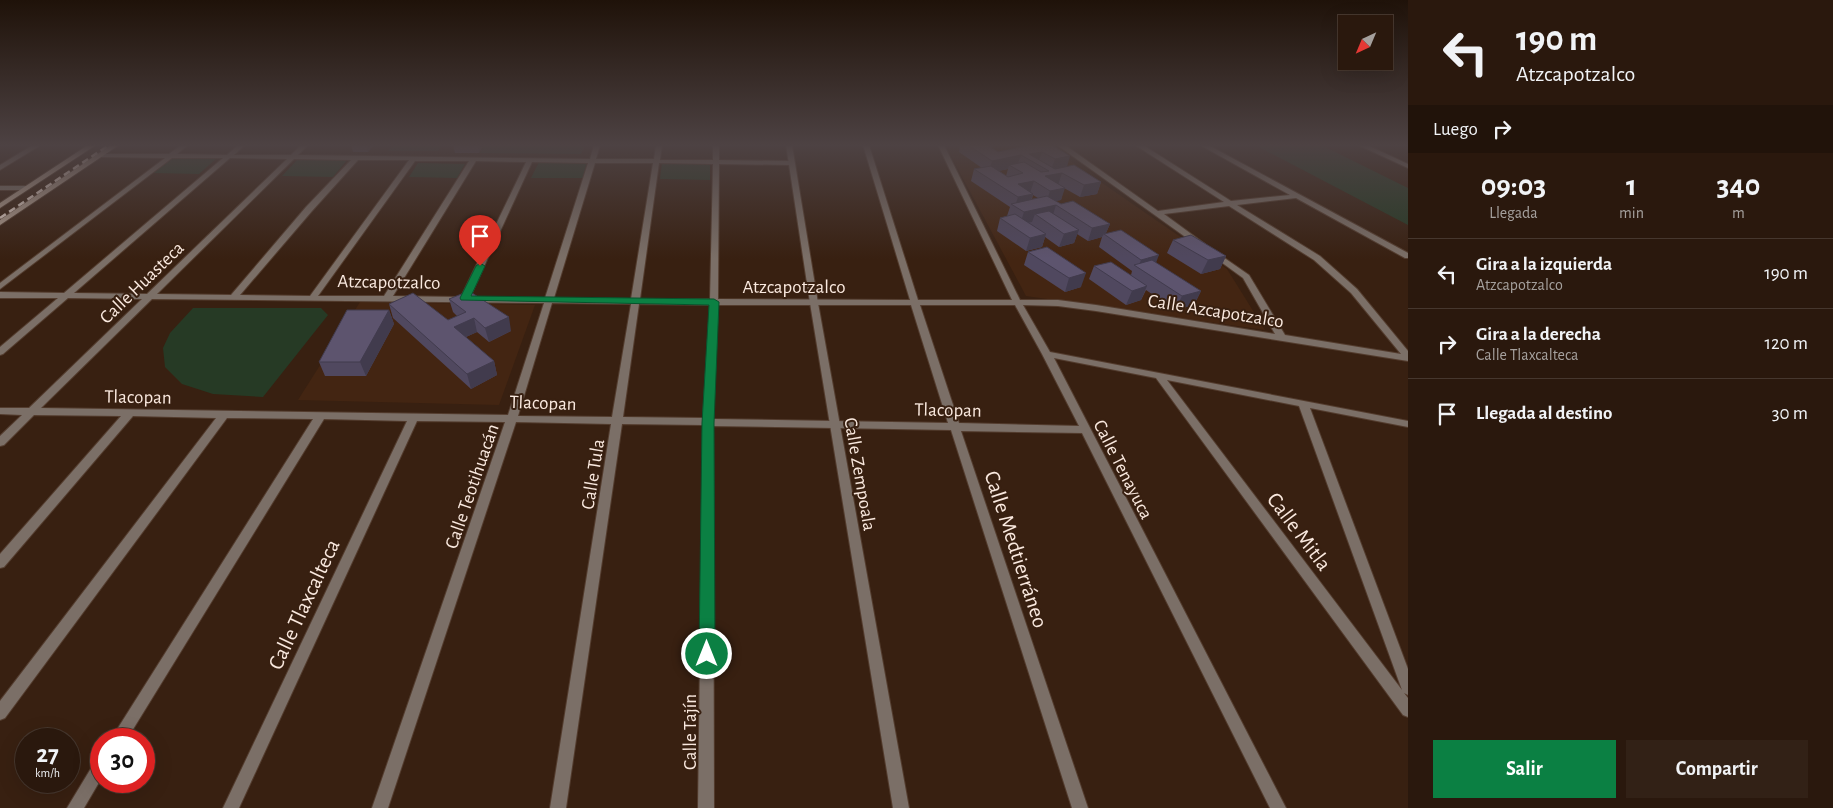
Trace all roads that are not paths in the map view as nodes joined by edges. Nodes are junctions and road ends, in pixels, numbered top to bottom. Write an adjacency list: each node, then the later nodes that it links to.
1 (35, 183): 20 (main road)
2 (60, 183): 25 (main road)
3 (137, 183): 27 (street)
4 (199, 183): 29 (street)
5 (266, 183): 30 (street, Calle Huasteca)
6 (333, 183): 31 (street)
7 (396, 183): 32 (street)
8 (459, 183): 33 (street)
9 (519, 183): 34 (street)
10 (587, 183): 35 (street, Calle Teotihuacán)
11 (653, 183): 36 (street, Calle Tula)
12 (715, 183): 37 (street, Calle Tajín)
13 (795, 183): 38 (street, Calle Zempoala)
14 (877, 183): 39 (street, Calle Medtierráneo)
15 (959, 183): 40 (street, Calle Tenayuca)
16 (1114, 183): 24 (street)
17 (1199, 183): 22 (street)
18 (1272, 183): 21 (street)
19 (0, 188): 20 (street)
20 (27, 188): 23 (main road)
21 (1297, 196): 22 (street); 26 (street)
22 (1232, 203): 24 (street); 44 (street)
23 (0, 206)
24 (1158, 213): 41 (street)
25 (0, 223)
26 (1408, 256)
27 (0, 287)
28 (0, 295): 29 (street, Atzcapotzalco)
29 (66, 295): 30 (street, Atzcapotzalco); 42 (street)
30 (152, 295): 31 (street, Atzcapotzalco); 48 (street, Calle Huasteca)
31 (234, 297): 32 (street, Atzcapotzalco)
32 (314, 297): 33 (street, Atzcapotzalco)
33 (388, 297): 34 (street, Atzcapotzalco)
34 (465, 298): 35 (street, Atzcapotzalco)
35 (550, 300): 36 (street, Atzcapotzalco); 52 (street, Calle Teotihuacán)
36 (636, 301): 37 (street, Atzcapotzalco); 54 (street, Calle Tula)
37 (714, 302): 38 (street, Atzcapotzalco); 55 (street, Calle Tajín)
38 (814, 303): 39 (street, Atzcapotzalco); 56 (street, Calle Zempoala)
39 (913, 303): 40 (street, Atzcapotzalco); 58 (street, Calle Medtierráneo)
40 (1018, 304): 41 (street, Calle Azcapotzalco); 43 (street, Calle Tenayuca)
41 (1281, 337): 44 (street, Calle Azcapotzalco)
42 (0, 352)
43 (1047, 354): 45 (street); 59 (street, Calle Tenayuca)
44 (1408, 357)
45 (1159, 376): 46 (street); 63 (street, Calle Mitla)
46 (1303, 403): 57 (street); 62 (street)
47 (0, 411): 48 (street, Tlacopan)
48 (32, 411): 49 (street, Tlacopan); 60 (street, Calle Huasteca)
49 (130, 414): 50 (street, Tlacopan); 61 (street)
50 (224, 415): 51 (street, Tlacopan); 64 (street)
51 (320, 417): 53 (street, Tlacopan); 65 (street)
52 (512, 418): 53 (street, Tlacopan); 54 (street, Tlacopan); 69 (street, Calle Teotihuacán)
53 (413, 419): 68 (street, Calle Tlaxcalteca)
54 (617, 422): 55 (street, Tlacopan); 70 (street, Calle Tula)
55 (708, 423): 56 (street, Tlacopan); 71 (street, Calle Tajín)
56 (834, 424): 58 (street, Tlacopan); 72 (street, Calle Zempoala)
57 (1408, 424)
58 (956, 427): 59 (street, Tlacopan); 73 (street, Calle Medtierráneo)
59 (1084, 430): 74 (street, Calle Tenayuca)
60 (0, 442)
61 (0, 563)
62 (1408, 688)
63 (1408, 710)
64 (0, 713)
65 (125, 728)
66 (90, 783): 67 (street)
67 (74, 808)
68 (231, 808)
69 (380, 808)
70 (558, 808)
71 (706, 808)
72 (901, 808)
73 (1080, 808)
74 (1278, 808)

